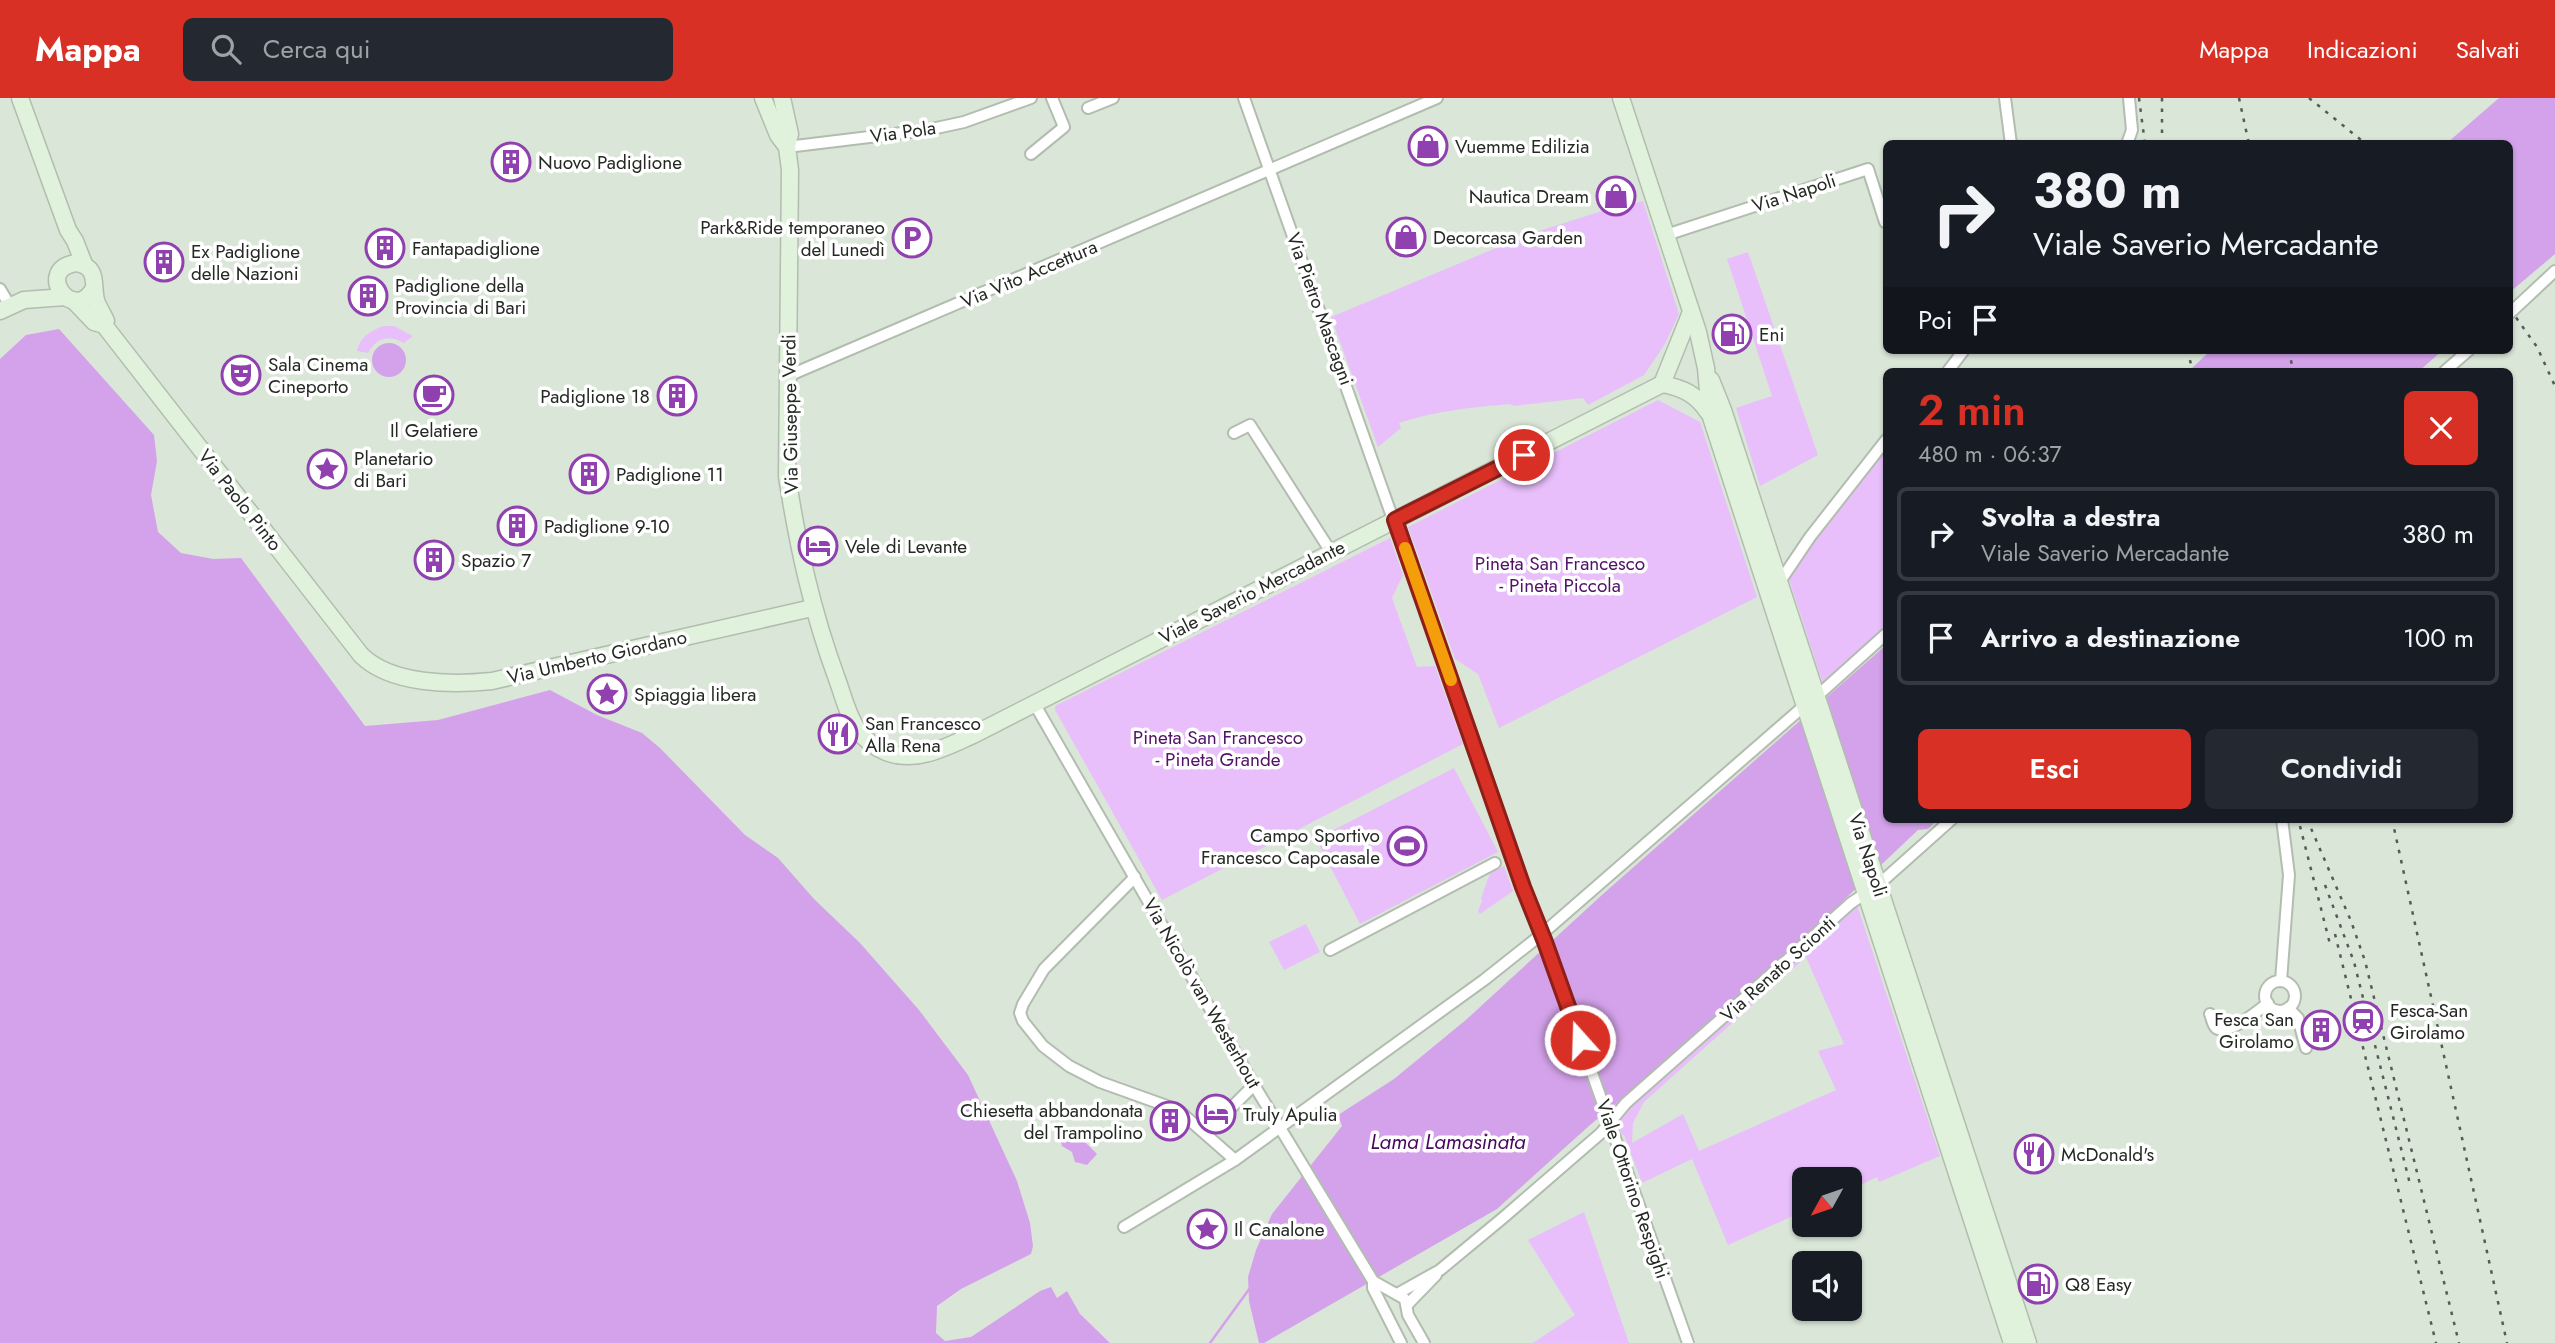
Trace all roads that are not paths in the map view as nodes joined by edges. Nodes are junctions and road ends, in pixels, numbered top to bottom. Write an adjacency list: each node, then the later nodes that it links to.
1 (20, 98): 20 (main road)
2 (763, 98): 16 (main road, Via Giuseppe Verdi)
3 (782, 98): 16 (main road, Via Giuseppe Verdi)
4 (1031, 98): 12 (street, Via Pola)
5 (1052, 98): 17 (street)
6 (1244, 98): 18 (street, Via Pietro Mascagni)
7 (1437, 98): 18 (street, Via Vito Accettura)
8 (1621, 98): 21 (main road, Via Napoli)
9 (2005, 98): 14 (street)
10 (2129, 98): 15 (street)
11 (1110, 99): 13 (street)
12 (1014, 100): 16 (street, Via Pola)
13 (1088, 108)
14 (2010, 140)
15 (2128, 140)
16 (787, 147): 37 (main road, Via Giuseppe Verdi)
17 (1031, 154)
18 (1270, 170): 37 (street, Via Vito Accettura); 42 (street, Via Pietro Mascagni)
19 (1883, 216): 21 (street, Via Napoli)
20 (68, 230): 22 (main road); 23 (main road)
21 (1666, 234): 30 (main road, Via Napoli)
22 (84, 264): 23 (main road); 25 (main road)
23 (65, 267): 27 (main road)
24 (2555, 271): 29 (street)
25 (94, 288): 27 (main road); 31 (main road, Via Paolo Pinto)
26 (0, 289): 28 (street)
27 (69, 299): 28 (main road); 31 (main road, Via Paolo Pinto)
28 (5, 309)
29 (2513, 310)
30 (1691, 312): 34 (main road, Via Napoli); 38 (main road)
31 (104, 325): 47 (main road, Via Paolo Pinto)
32 (1961, 354): 35 (street)
33 (2464, 354): 36 (street)
34 (1706, 368): 39 (main road, Via Napoli); 44 (main road, Via Napoli)
35 (1950, 368)
36 (2448, 368)
37 (788, 376): 45 (main road, Via Giuseppe Verdi)
38 (1662, 384): 39 (main road); 42 (main road, Viale Saverio Mercadante)
39 (1710, 414): 48 (main road, Via Napoli)
40 (1234, 433): 43 (street)
41 (1883, 444): 44 (street)
42 (1395, 520): 43 (main road, Viale Saverio Mercadante); 56 (street, Viale Ottorino Respighi)
43 (1331, 552): 49 (main road, Viale Saverio Mercadante)
44 (1779, 583): 48 (main road, Via Napoli)
45 (812, 608): 47 (main road, Via Umberto Giordano); 50 (main road, Via Giuseppe Verdi)
46 (1883, 637): 48 (street)
47 (380, 671)
48 (1810, 702): 55 (main road, Via Napoli); 56 (street)
49 (1034, 703): 50 (main road, Viale Saverio Mercadante); 54 (street, Via Nicolò van Westerhout)
50 (849, 715)
51 (1947, 823): 55 (street, Via Renato Scionti)
52 (2282, 823): 58 (street)
53 (1495, 863): 57 (street)
54 (1135, 877): 63 (street, Via Nicolò van Westerhout); 66 (street)
55 (1871, 886): 64 (street, Via Renato Scionti); 77 (main road, Via Napoli); 78 (main road, Via Napoli)
56 (1543, 937): 64 (street, Viale Ottorino Respighi); 65 (street)
57 (1330, 950)
58 (2281, 981): 59 (street); 60 (street)
59 (2268, 1003): 60 (street); 61 (street)
60 (2288, 1008): 62 (street)
61 (2210, 1014)
62 (2306, 1048)
63 (1254, 1085): 65 (street, Via Nicolò van Westerhout); 66 (street)
64 (1608, 1121): 69 (street, Via Renato Scionti); 76 (street, Viale Ottorino Respighi)
65 (1282, 1130): 67 (street); 70 (street, Via Nicolò van Westerhout)
66 (1206, 1133): 67 (street)
67 (1235, 1160): 68 (street)
68 (1124, 1227)
69 (1440, 1270): 71 (street); 72 (street)
70 (1373, 1281): 71 (street, Via Nicolò van Westerhout); 73 (street, Via Nicolò van Westerhout)
71 (1395, 1294): 72 (street, Via Nicolò van Westerhout); 73 (street)
72 (1407, 1307): 73 (street); 75 (street, Via Nicolò van Westerhout)
73 (1385, 1310): 74 (street, Via Nicolò van Westerhout)
74 (1401, 1343)
75 (1424, 1343)
76 (1688, 1343)
77 (2012, 1343)
78 (2028, 1343)

